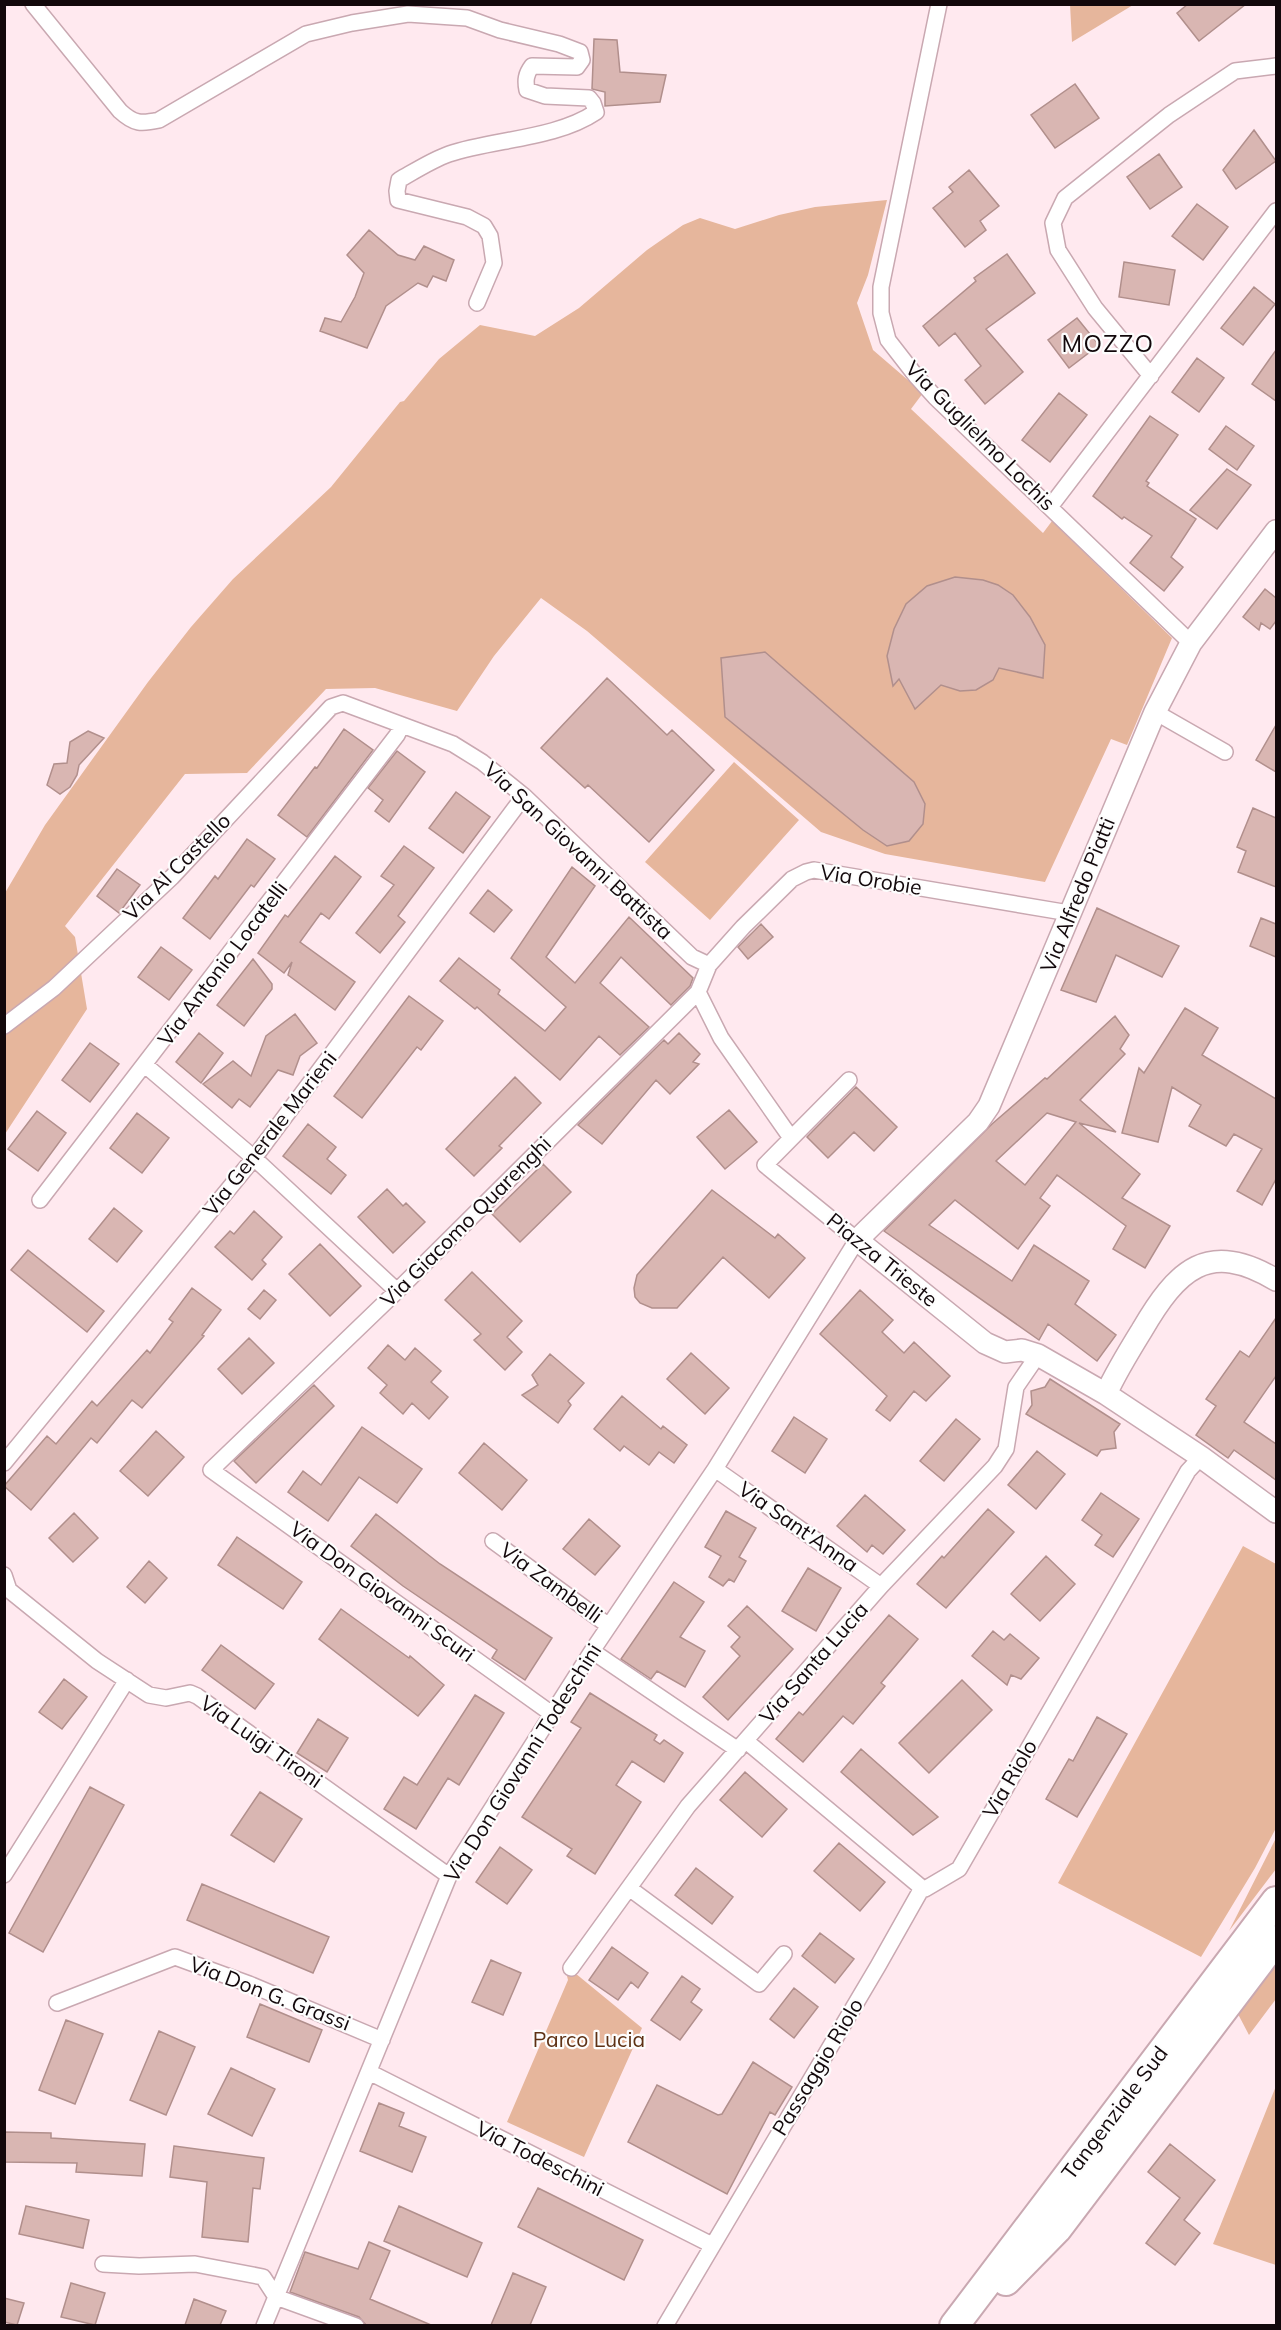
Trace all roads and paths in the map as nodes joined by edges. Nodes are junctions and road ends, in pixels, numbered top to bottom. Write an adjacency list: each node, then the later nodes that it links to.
1 (33, 4): 5 (street)
2 (939, 4): 7 (street, Via Guglielmo Lochis)
3 (1276, 66): 6 (street)
4 (1276, 211): 6 (street)
5 (477, 303)
6 (1151, 376): 7 (street)
7 (1050, 507): 9 (street, Via Guglielmo Lochis)
8 (1276, 531): 9 (street, Via Alfredo Piatti)
9 (1191, 643): 11 (street, Via Alfredo Piatti)
10 (343, 704): 12 (street, Via San Giovanni Battista); 18 (street, Via Al Castello)
11 (1155, 712): 13 (street); 15 (street, Via Alfredo Piatti)
12 (402, 725): 14 (street, Via San Giovanni Battista); 19 (street, Via Antonio Locatelli)
13 (1225, 752)
14 (524, 796): 16 (street, Via San Giovanni Battista); 22 (street, Via Generale Marieni)
15 (1069, 913): 16 (street, Via Orobie); 24 (street, Via Alfredo Piatti)
16 (709, 965): 17 (street, Via Giacomo Quarenghi)
17 (698, 992): 21 (street); 26 (street, Via Giacomo Quarenghi)
18 (4, 1026)
19 (145, 1065): 22 (street); 23 (street, Via Antonio Locatelli)
20 (849, 1080): 21 (street, Piazza Trieste)
21 (791, 1138): 24 (street, Piazza Trieste)
22 (254, 1158): 26 (street); 30 (street, Via Generale Marieni)
23 (40, 1200)
24 (857, 1240): 27 (street, Piazza Trieste); 31 (street, Via Don Giovanni Todeschini)
25 (1276, 1280): 28 (street)
26 (397, 1291): 32 (street, Via Giacomo Quarenghi)
27 (1038, 1355): 28 (street); 35 (street, Via Santa Lucia)
28 (1106, 1394): 29 (street)
29 (1201, 1457): 33 (street); 45 (street, Via Riolo)
30 (4, 1463)
31 (715, 1469): 35 (street, Via Sant'Anna); 37 (street, Via Don Giovanni Todeschini)
32 (211, 1470): 40 (street, Via Don Giovanni Scuri)
33 (1276, 1512)
34 (493, 1541): 37 (street, Via Zambelli)
35 (881, 1586): 41 (street, Via Santa Lucia)
36 (6, 1587): 39 (street, Via Luigi Tironi)
37 (609, 1626): 38 (street, Via Don Giovanni Todeschini)
38 (592, 1651): 40 (street, Via Don Giovanni Todeschini); 41 (street)
39 (127, 1680): 42 (street); 43 (street, Via Luigi Tironi)
40 (552, 1714): 43 (street, Via Don Giovanni Todeschini)
41 (742, 1745): 44 (street, Via Santa Lucia); 45 (street)
42 (4, 1875)
43 (449, 1876): 51 (street, Via Don Giovanni Todeschini)
44 (629, 1888): 48 (street); 49 (street, Via Santa Lucia)
45 (922, 1888): 53 (street, Passaggio Riolo)
46 (1276, 1901): 59 (highway, Tangenziale Sud)
47 (1276, 1940): 60 (highway)
48 (784, 1954)
49 (572, 1968)
50 (57, 2003): 51 (street, Via Don G. Grassi)
51 (382, 2040): 52 (street, Via Don Giovanni Todeschini)
52 (369, 2072): 53 (street, Via Todeschini); 55 (street, Via Don Giovanni Todeschini)
53 (712, 2245): 58 (street, Passaggio Riolo)
54 (103, 2265): 55 (street)
55 (276, 2297): 56 (street, Via Don Giovanni Todeschini); 57 (street)
56 (264, 2325)
57 (356, 2325)
58 (665, 2325)
59 (954, 2325)
60 (963, 2325)

